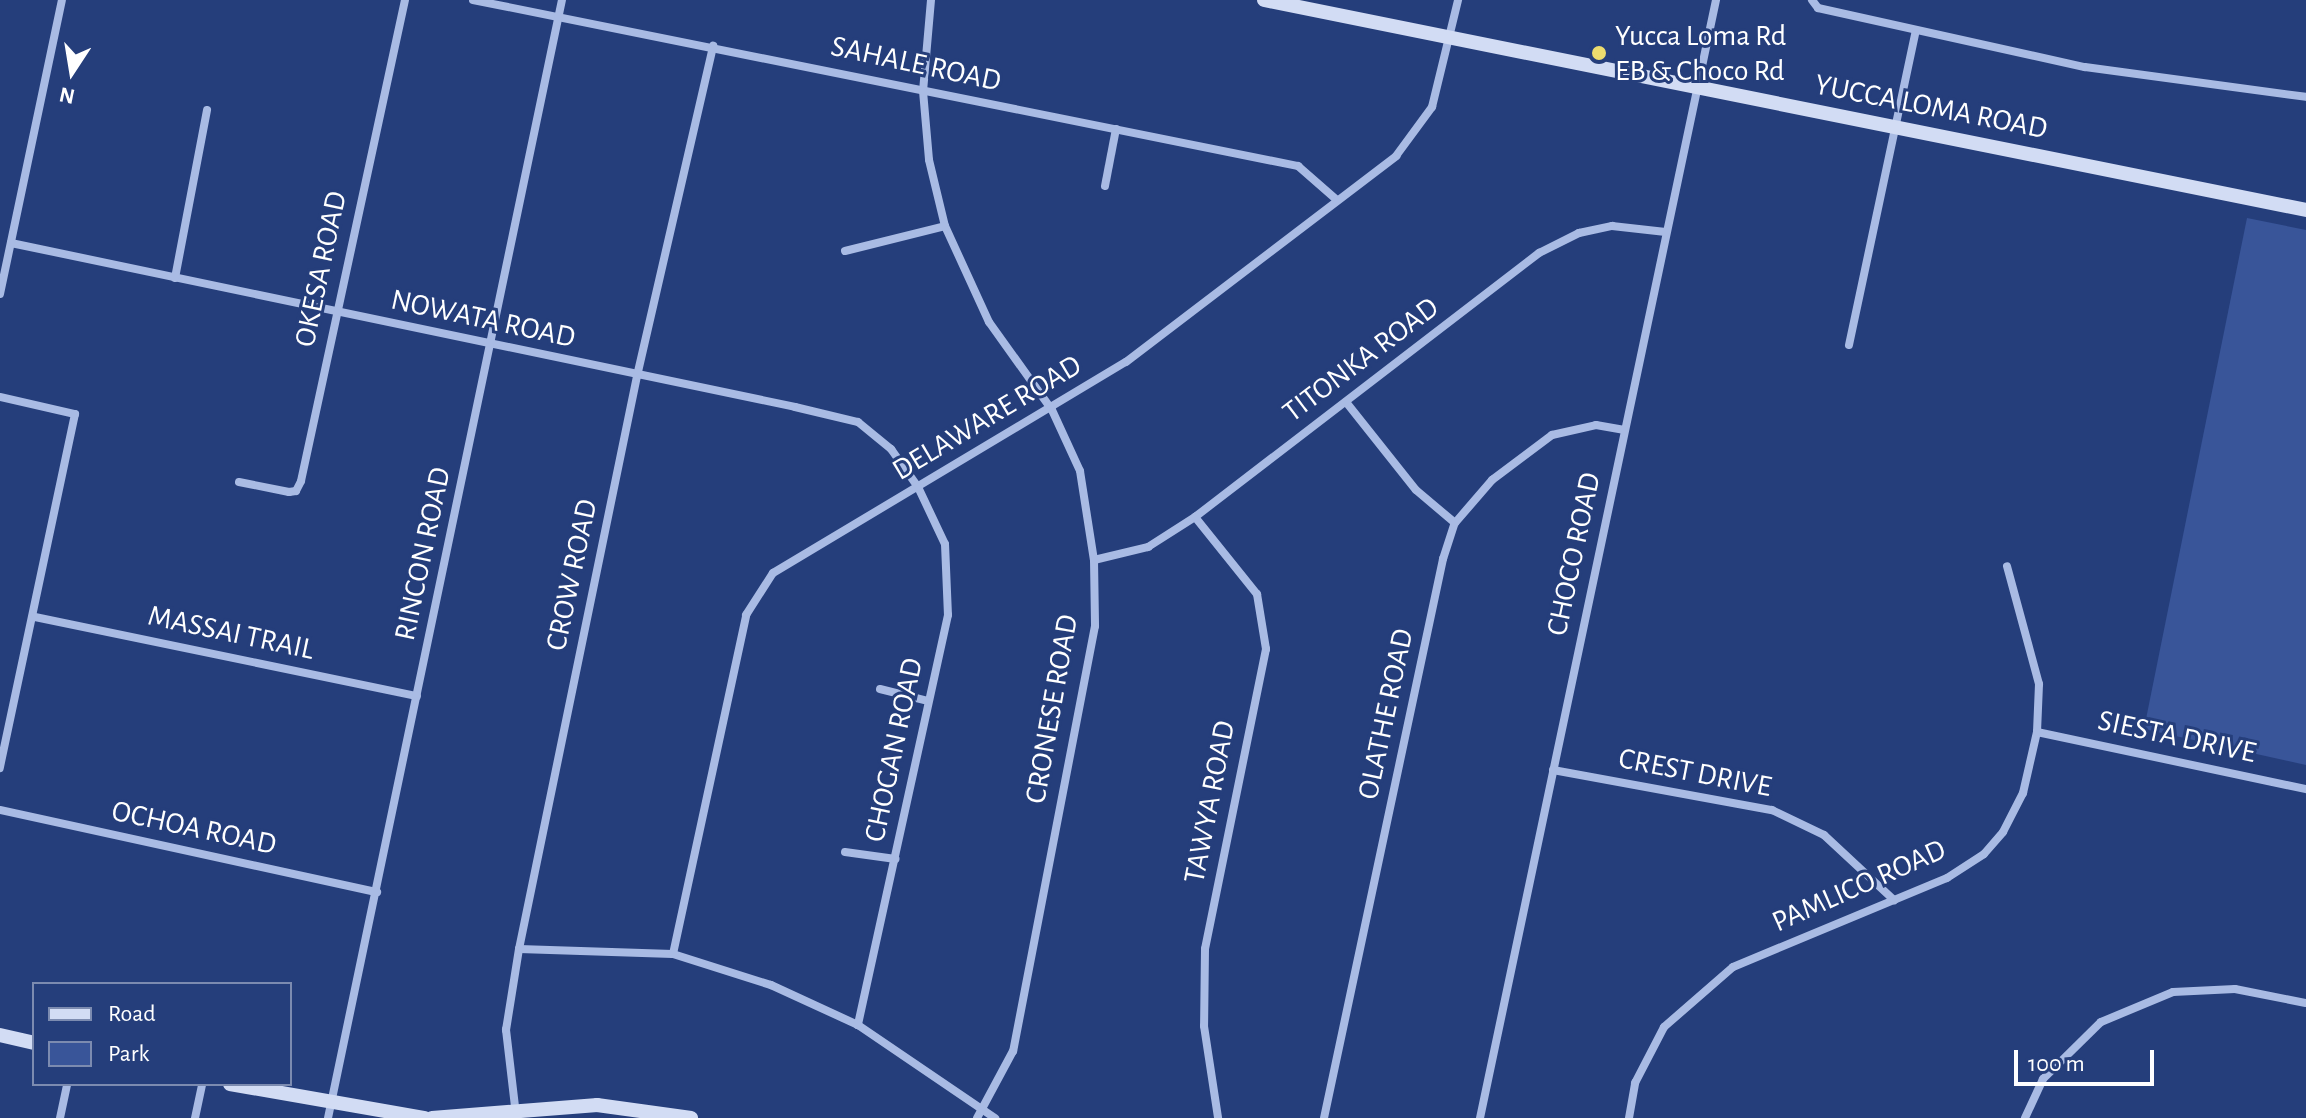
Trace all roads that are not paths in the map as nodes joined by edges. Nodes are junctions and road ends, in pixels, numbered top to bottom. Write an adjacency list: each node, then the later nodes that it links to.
1 (62, 0): 25 (street)
2 (405, 0): 29 (street, OKESA ROAD)
3 (473, 0): 10 (street, SAHALE ROAD)
4 (562, 0): 10 (street, RINCON ROAD)
5 (931, 0): 15 (street, CRONESE ROAD)
6 (1264, 0): 12 (main road, YUCCA LOMA ROAD)
7 (1458, 0): 12 (street, DELAWARE ROAD)
8 (1716, 0): 14 (street, CHOCO ROAD)
9 (1812, 0): 11 (street)
10 (558, 18): 13 (street, SAHALE ROAD); 31 (street, RINCON ROAD)
11 (1916, 31): 16 (street); 18 (street)
12 (1450, 37): 14 (main road, YUCCA LOMA ROAD); 21 (street, DELAWARE ROAD)
13 (713, 46): 15 (street, SAHALE ROAD); 32 (street, CROW ROAD)
14 (1698, 87): 18 (main road, YUCCA LOMA ROAD); 24 (street, CHOCO ROAD)
15 (923, 91): 19 (street, SAHALE ROAD); 23 (street, CRONESE ROAD)
16 (2306, 97)
17 (207, 110): 27 (street)
18 (1895, 126): 22 (main road, YUCCA LOMA ROAD); 30 (street)
19 (1116, 129): 20 (street); 21 (street, SAHALE ROAD)
20 (1105, 186)
21 (1337, 200): 35 (street, DELAWARE ROAD)
22 (2306, 210)
23 (945, 226): 26 (street); 35 (street, CRONESE ROAD)
24 (1666, 232): 34 (street, TITONKA ROAD); 36 (street, CHOCO ROAD)
25 (11, 243): 27 (street, NOWATA ROAD); 28 (street)
26 (845, 251)
27 (175, 278): 29 (street, NOWATA ROAD)
28 (0, 294)
29 (336, 310): 31 (street, NOWATA ROAD); 37 (street, OKESA ROAD)
30 (1849, 345)
31 (492, 347): 32 (street, NOWATA ROAD); 45 (street, RINCON ROAD)
32 (637, 376): 38 (street, NOWATA ROAD); 56 (street, CROW ROAD)
33 (0, 397): 43 (street)
34 (1346, 402): 39 (street, TITONKA ROAD); 40 (street)
35 (1052, 410): 38 (street, DELAWARE ROAD); 41 (street, CRONESE ROAD)
36 (1625, 430): 40 (street, OLATHE ROAD); 49 (street, CHOCO ROAD)
37 (239, 482)
38 (918, 487): 46 (street, CHOGAN ROAD); 57 (street, DELAWARE ROAD)
39 (1195, 517): 41 (street, TITONKA ROAD); 74 (street, TAWYA ROAD)
40 (1455, 523): 75 (street, OLATHE ROAD)
41 (1094, 560): 66 (street, CRONESE ROAD)
42 (2007, 566): 47 (street, PAMLICO ROAD)
43 (35, 617): 45 (street, MASSAI TRAIL); 48 (street)
44 (880, 689): 46 (street)
45 (417, 696): 54 (street, RINCON ROAD)
46 (928, 701): 53 (street, CHOGAN ROAD)
47 (2037, 732): 50 (street, SIESTA DRIVE); 55 (street, PAMLICO ROAD)
48 (0, 768)
49 (1553, 770): 55 (street, CREST DRIVE); 76 (street, CHOCO ROAD)
50 (2306, 789)
51 (0, 810): 54 (street, OCHOA ROAD)
52 (845, 852): 53 (street)
53 (896, 859): 59 (street, CHOGAN ROAD)
54 (377, 892): 65 (street, RINCON ROAD)
55 (1894, 900): 77 (street, PAMLICO ROAD)
56 (519, 949): 57 (street); 67 (street, CROW ROAD)
57 (673, 954): 59 (street)
58 (2306, 1003): 78 (street)
59 (858, 1025): 66 (street)
60 (0, 1035): 61 (main road)
61 (32, 1043)
62 (67, 1086): 68 (street)
63 (202, 1086): 69 (street)
64 (237, 1086): 65 (main road)
65 (329, 1112): 70 (main road)
66 (979, 1114): 73 (street)
67 (516, 1115): 71 (main road); 72 (main road)
68 (60, 1118)
69 (195, 1118)
70 (425, 1118)
71 (432, 1118)
72 (691, 1118)
73 (995, 1118)
74 (1218, 1118)
75 (1324, 1118)
76 (1480, 1118)
77 (1629, 1118)
78 (2025, 1118)

